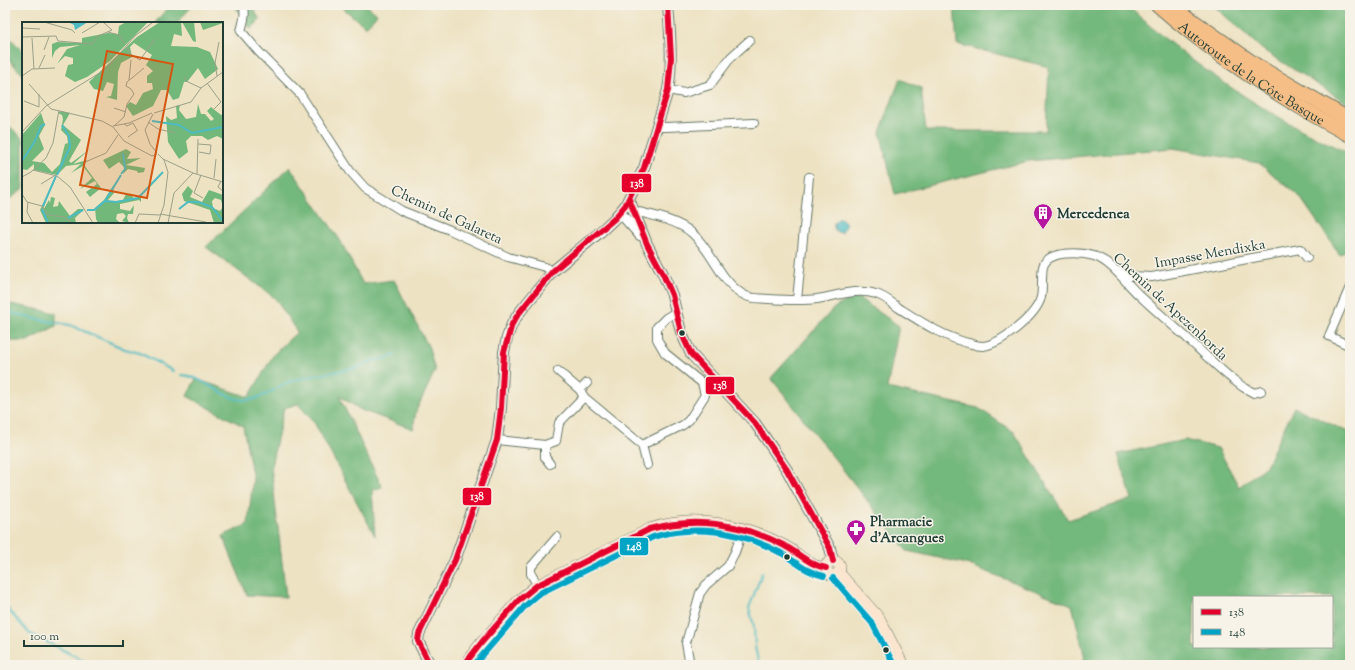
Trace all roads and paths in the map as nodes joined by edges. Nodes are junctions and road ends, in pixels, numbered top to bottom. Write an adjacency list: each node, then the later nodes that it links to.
1 (243, 5): 17 (street, Chemin de Galareta)
2 (668, 5): 6 (street)
3 (1158, 5): 10 (highway, Autoroute de la Côte Basque)
4 (1174, 5): 7 (highway, Autoroute de la Côte Basque)
5 (750, 40): 6 (street)
6 (668, 90): 9 (street)
7 (1350, 120)
8 (754, 123): 9 (street)
9 (658, 126): 12 (street)
10 (1350, 135)
11 (809, 178): 19 (street)
12 (629, 199): 13 (street); 14 (street)
13 (617, 215): 14 (street); 17 (street)
14 (634, 217): 19 (street, Chemin de Apezenborda); 20 (street)
15 (1307, 258): 16 (street, Impasse Mendixka)
16 (1115, 270): 19 (street, Chemin de Apezenborda); 24 (street, Chemin de Apezenborda)
17 (553, 271): 26 (street)
18 (1350, 287): 21 (street)
19 (797, 300)
20 (676, 312): 28 (street); 33 (street)
21 (1350, 346)
22 (558, 371): 25 (street)
23 (587, 383): 25 (street)
24 (1260, 391)
25 (582, 394): 27 (street); 28 (street)
26 (497, 440): 27 (street); 35 (street)
27 (545, 445): 29 (street)
28 (642, 445): 30 (street)
29 (550, 464)
30 (647, 465)
31 (742, 528): 33 (main road); 34 (main road); 37 (street)
32 (557, 537): 34 (street)
33 (830, 564): 38 (main road)
34 (538, 586): 36 (main road)
35 (430, 665)
36 (464, 665)
37 (690, 665)
38 (903, 665)

